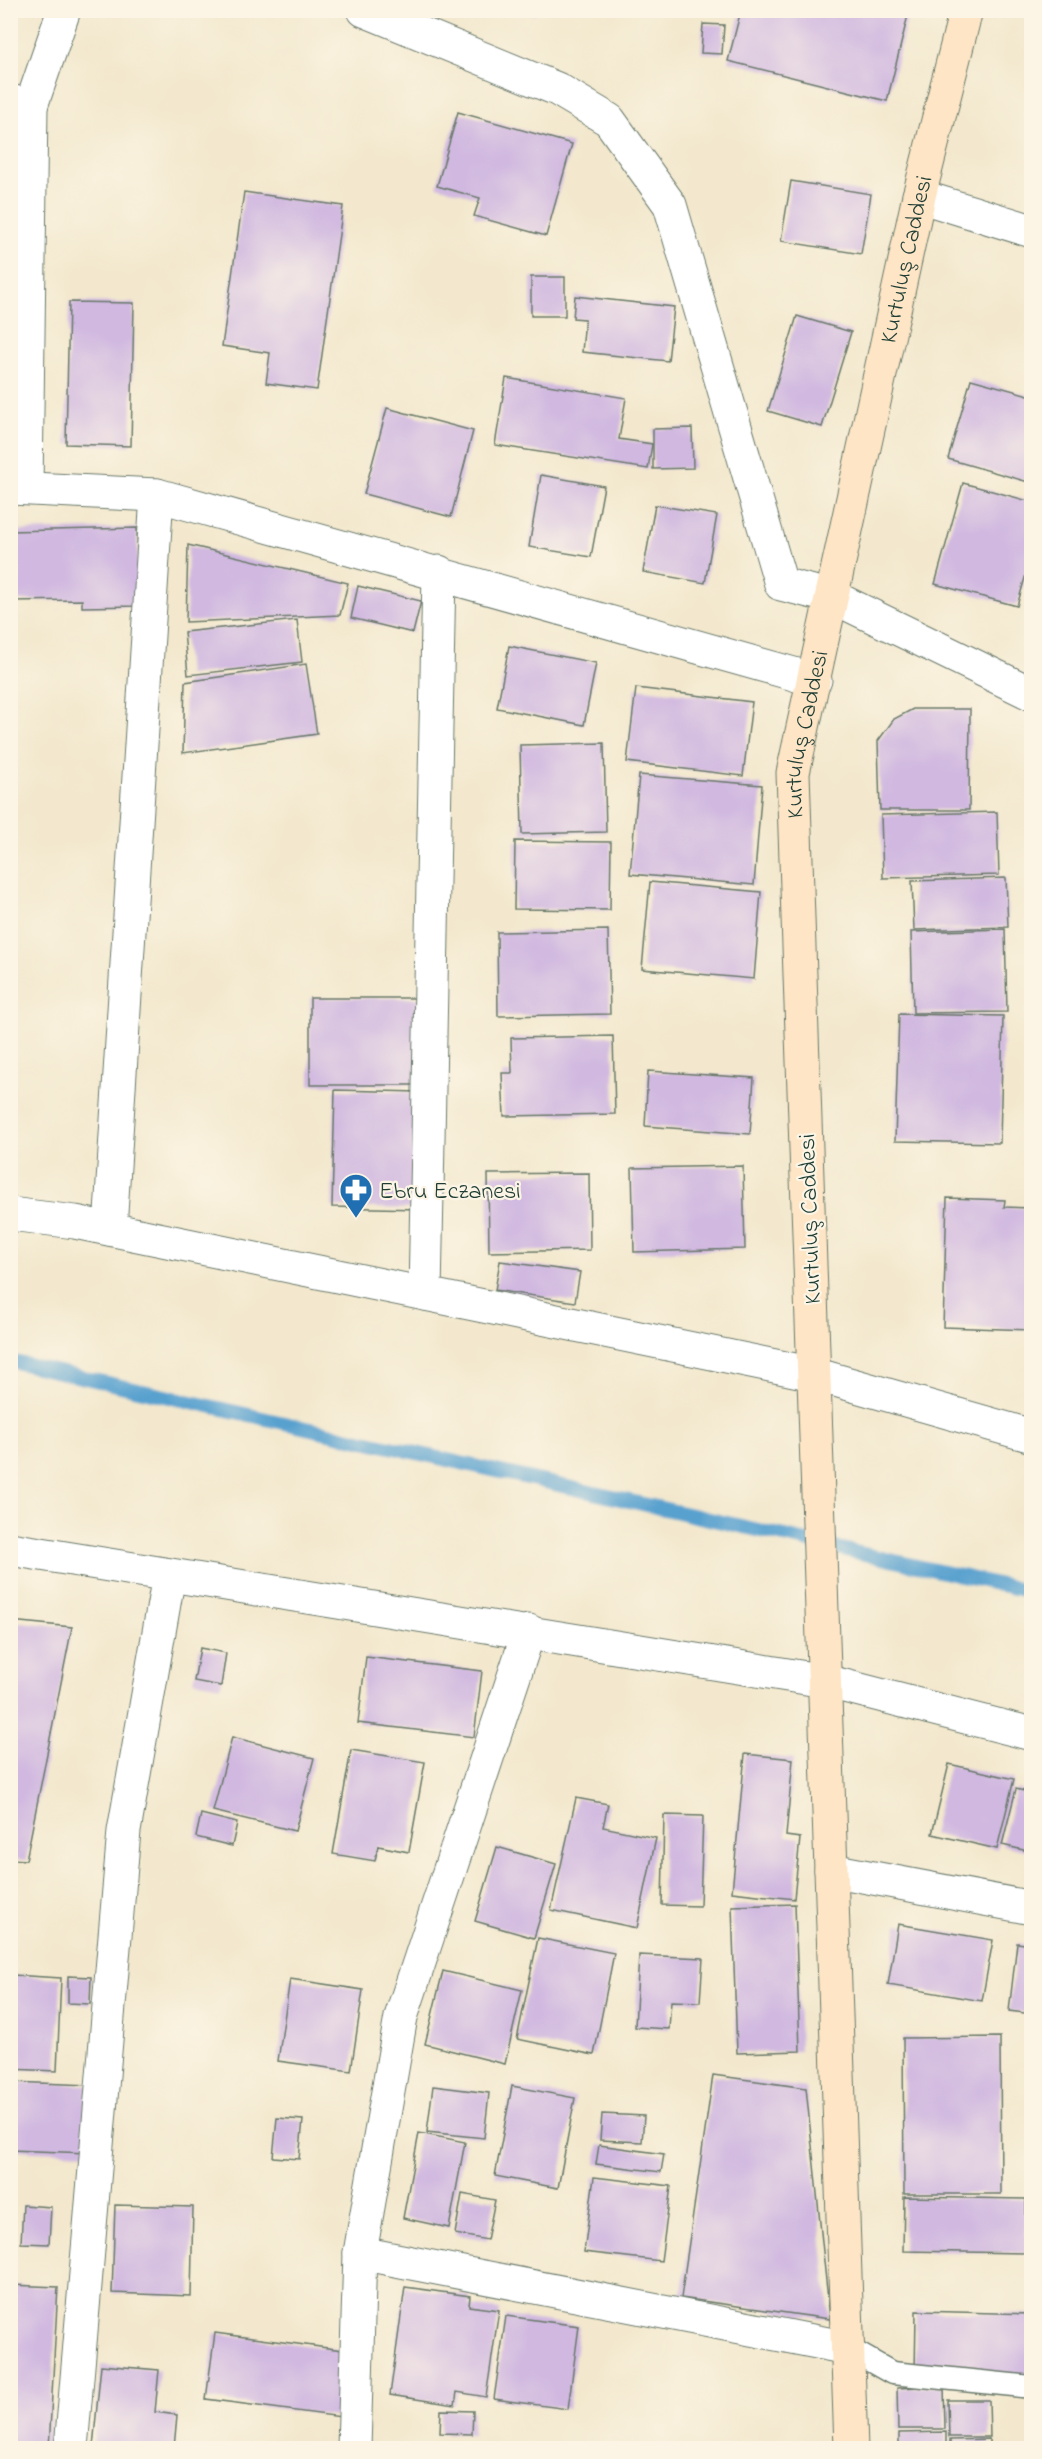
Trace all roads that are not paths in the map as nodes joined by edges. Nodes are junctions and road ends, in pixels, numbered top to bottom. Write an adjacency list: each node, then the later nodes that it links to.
1 (64, 10): 4 (street)
2 (364, 10): 10 (street)
3 (966, 10): 5 (main road, Kurtuluş Caddesi)
4 (21, 104): 7 (street)
5 (919, 196): 6 (street); 10 (main road, Kurtuluş Caddesi)
6 (1032, 231)
7 (18, 488): 8 (street)
8 (158, 495): 9 (street); 14 (street)
9 (439, 572): 11 (street); 15 (street)
10 (833, 597): 11 (main road, Kurtuluş Caddesi); 12 (street)
11 (815, 680): 16 (main road, Kurtuluş Caddesi)
12 (1032, 694)
13 (10, 1214): 14 (street)
14 (110, 1229): 15 (street)
15 (425, 1294): 16 (street)
16 (814, 1374): 17 (street); 21 (main road, Kurtuluş Caddesi)
17 (1032, 1436)
18 (10, 1549): 19 (street)
19 (169, 1575): 20 (street); 28 (street)
20 (529, 1631): 21 (street); 25 (street)
21 (825, 1681): 22 (street); 23 (main road, Kurtuluş Caddesi)
22 (1032, 1734)
23 (831, 1870): 24 (street); 26 (main road, Kurtuluş Caddesi)
24 (1032, 1908)
25 (360, 2253): 26 (street); 29 (street)
26 (848, 2348): 27 (lane); 30 (main road, Kurtuluş Caddesi)
27 (1032, 2387)
28 (71, 2448)
29 (354, 2448)
30 (851, 2448)

